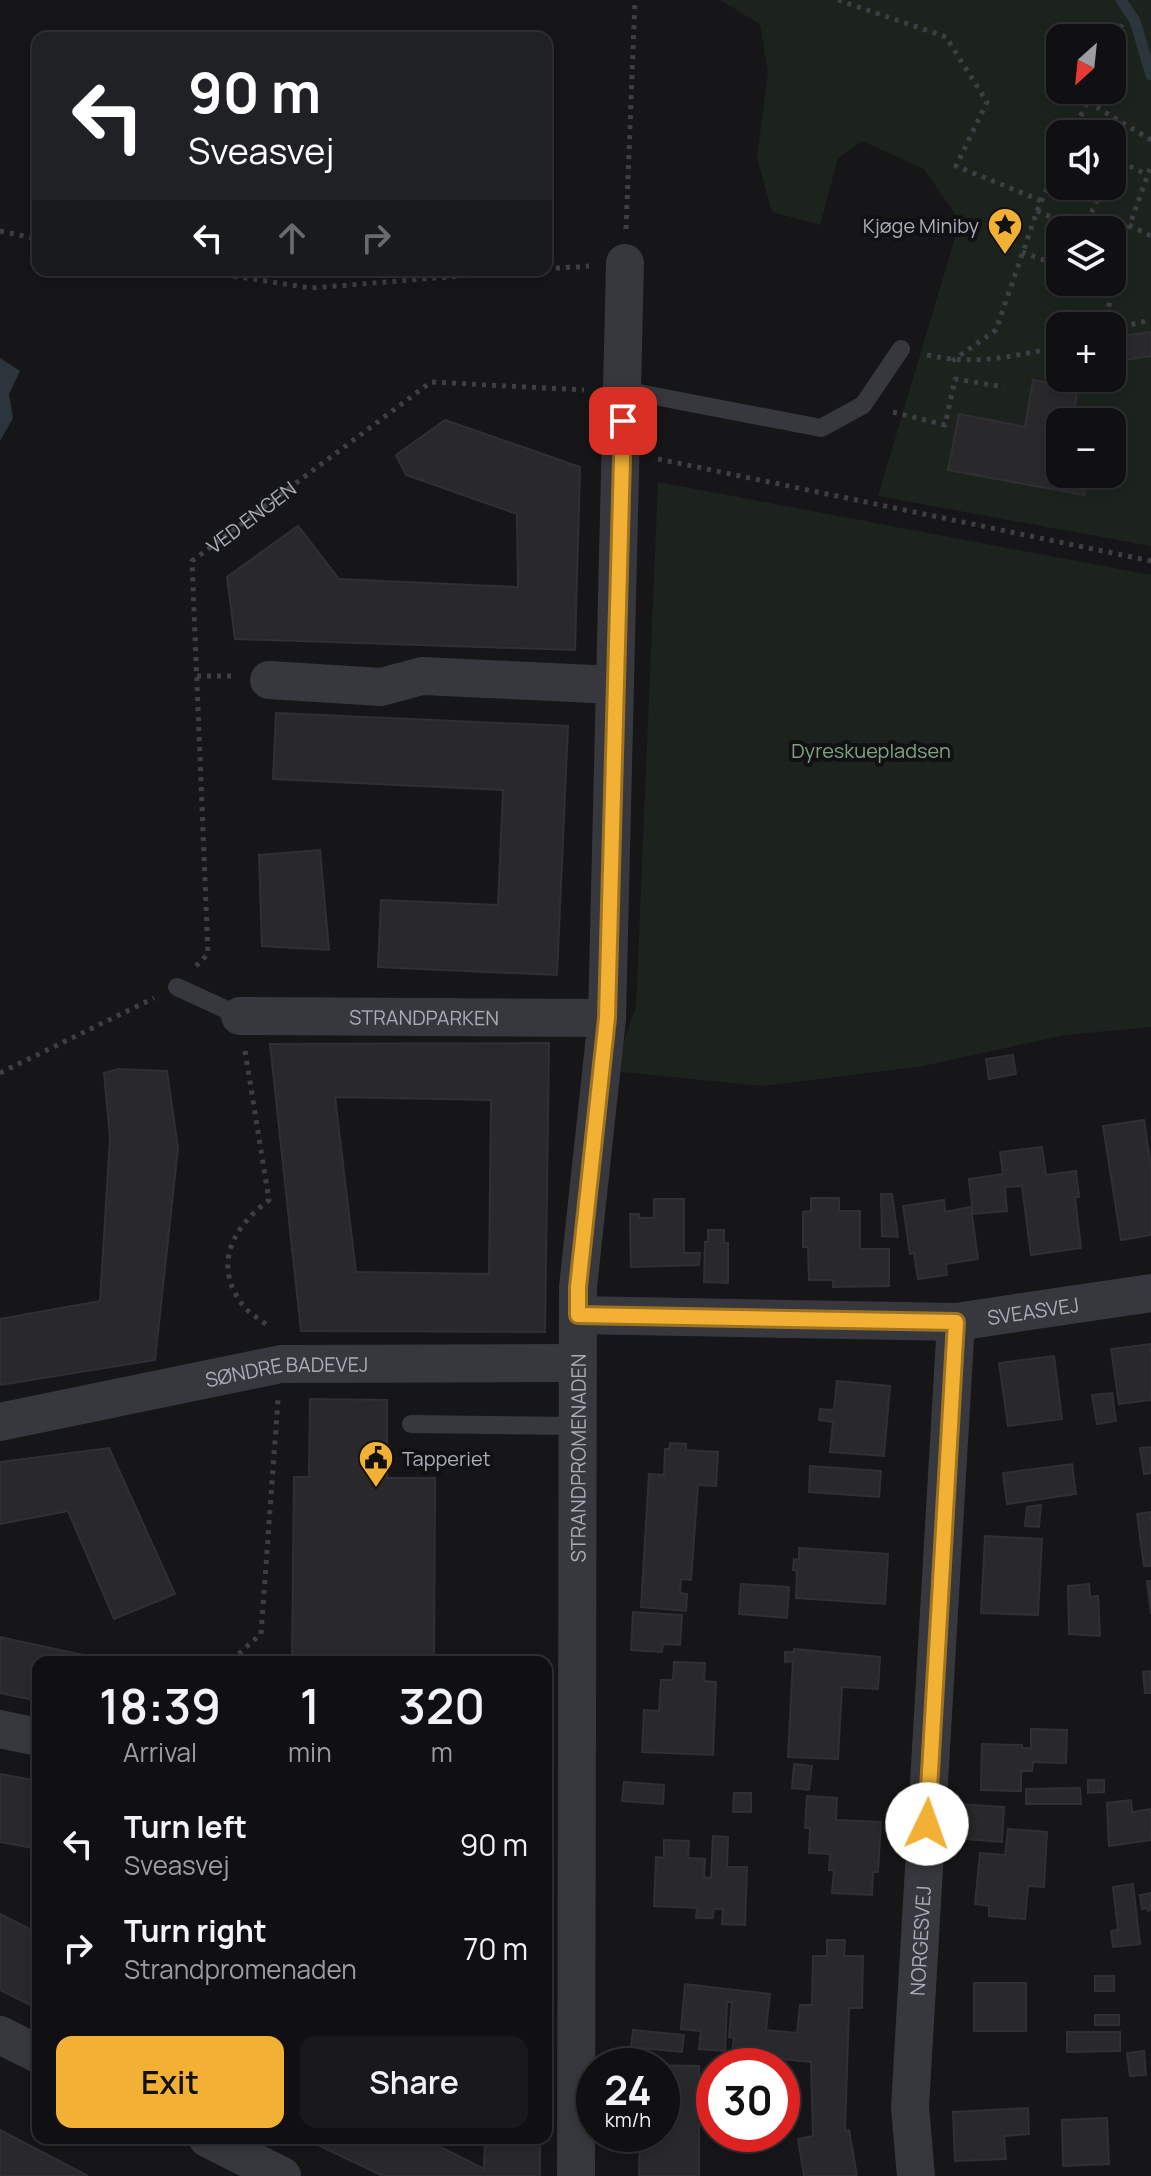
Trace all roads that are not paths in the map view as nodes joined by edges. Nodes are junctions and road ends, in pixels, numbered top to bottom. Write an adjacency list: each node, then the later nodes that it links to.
1 (625, 263): 3 (street, STRANDPROMENADEN)
2 (901, 349): 3 (lane)
3 (623, 390): 5 (street, STRANDPROMENADEN)
4 (269, 680): 5 (street)
5 (615, 685): 8 (street, STRANDPROMENADEN)
6 (177, 987): 7 (lane)
7 (240, 1016): 8 (street, STRANDPARKEN)
8 (607, 1018): 10 (street, STRANDPROMENADEN)
9 (1151, 1293): 11 (street, SVEASVEJ)
10 (578, 1315): 11 (street, SVEASVEJ); 12 (street, STRANDPROMENADEN)
11 (956, 1322): 24 (street, NORGESVEJ)
12 (578, 1363): 13 (street, SØNDRE BADEVEJ); 15 (street, STRANDPROMENADEN)
13 (0, 1422)
14 (411, 1424): 15 (lane)
15 (578, 1426): 18 (street, STRANDPROMENADEN)
16 (0, 1729): 17 (street)
17 (32, 1736)
18 (561, 1810): 23 (street, STRANDPROMENADEN)
19 (0, 2035): 20 (street)
20 (32, 2051)
21 (219, 2144): 22 (street)
22 (282, 2176)
23 (576, 2176)
24 (916, 2176)

